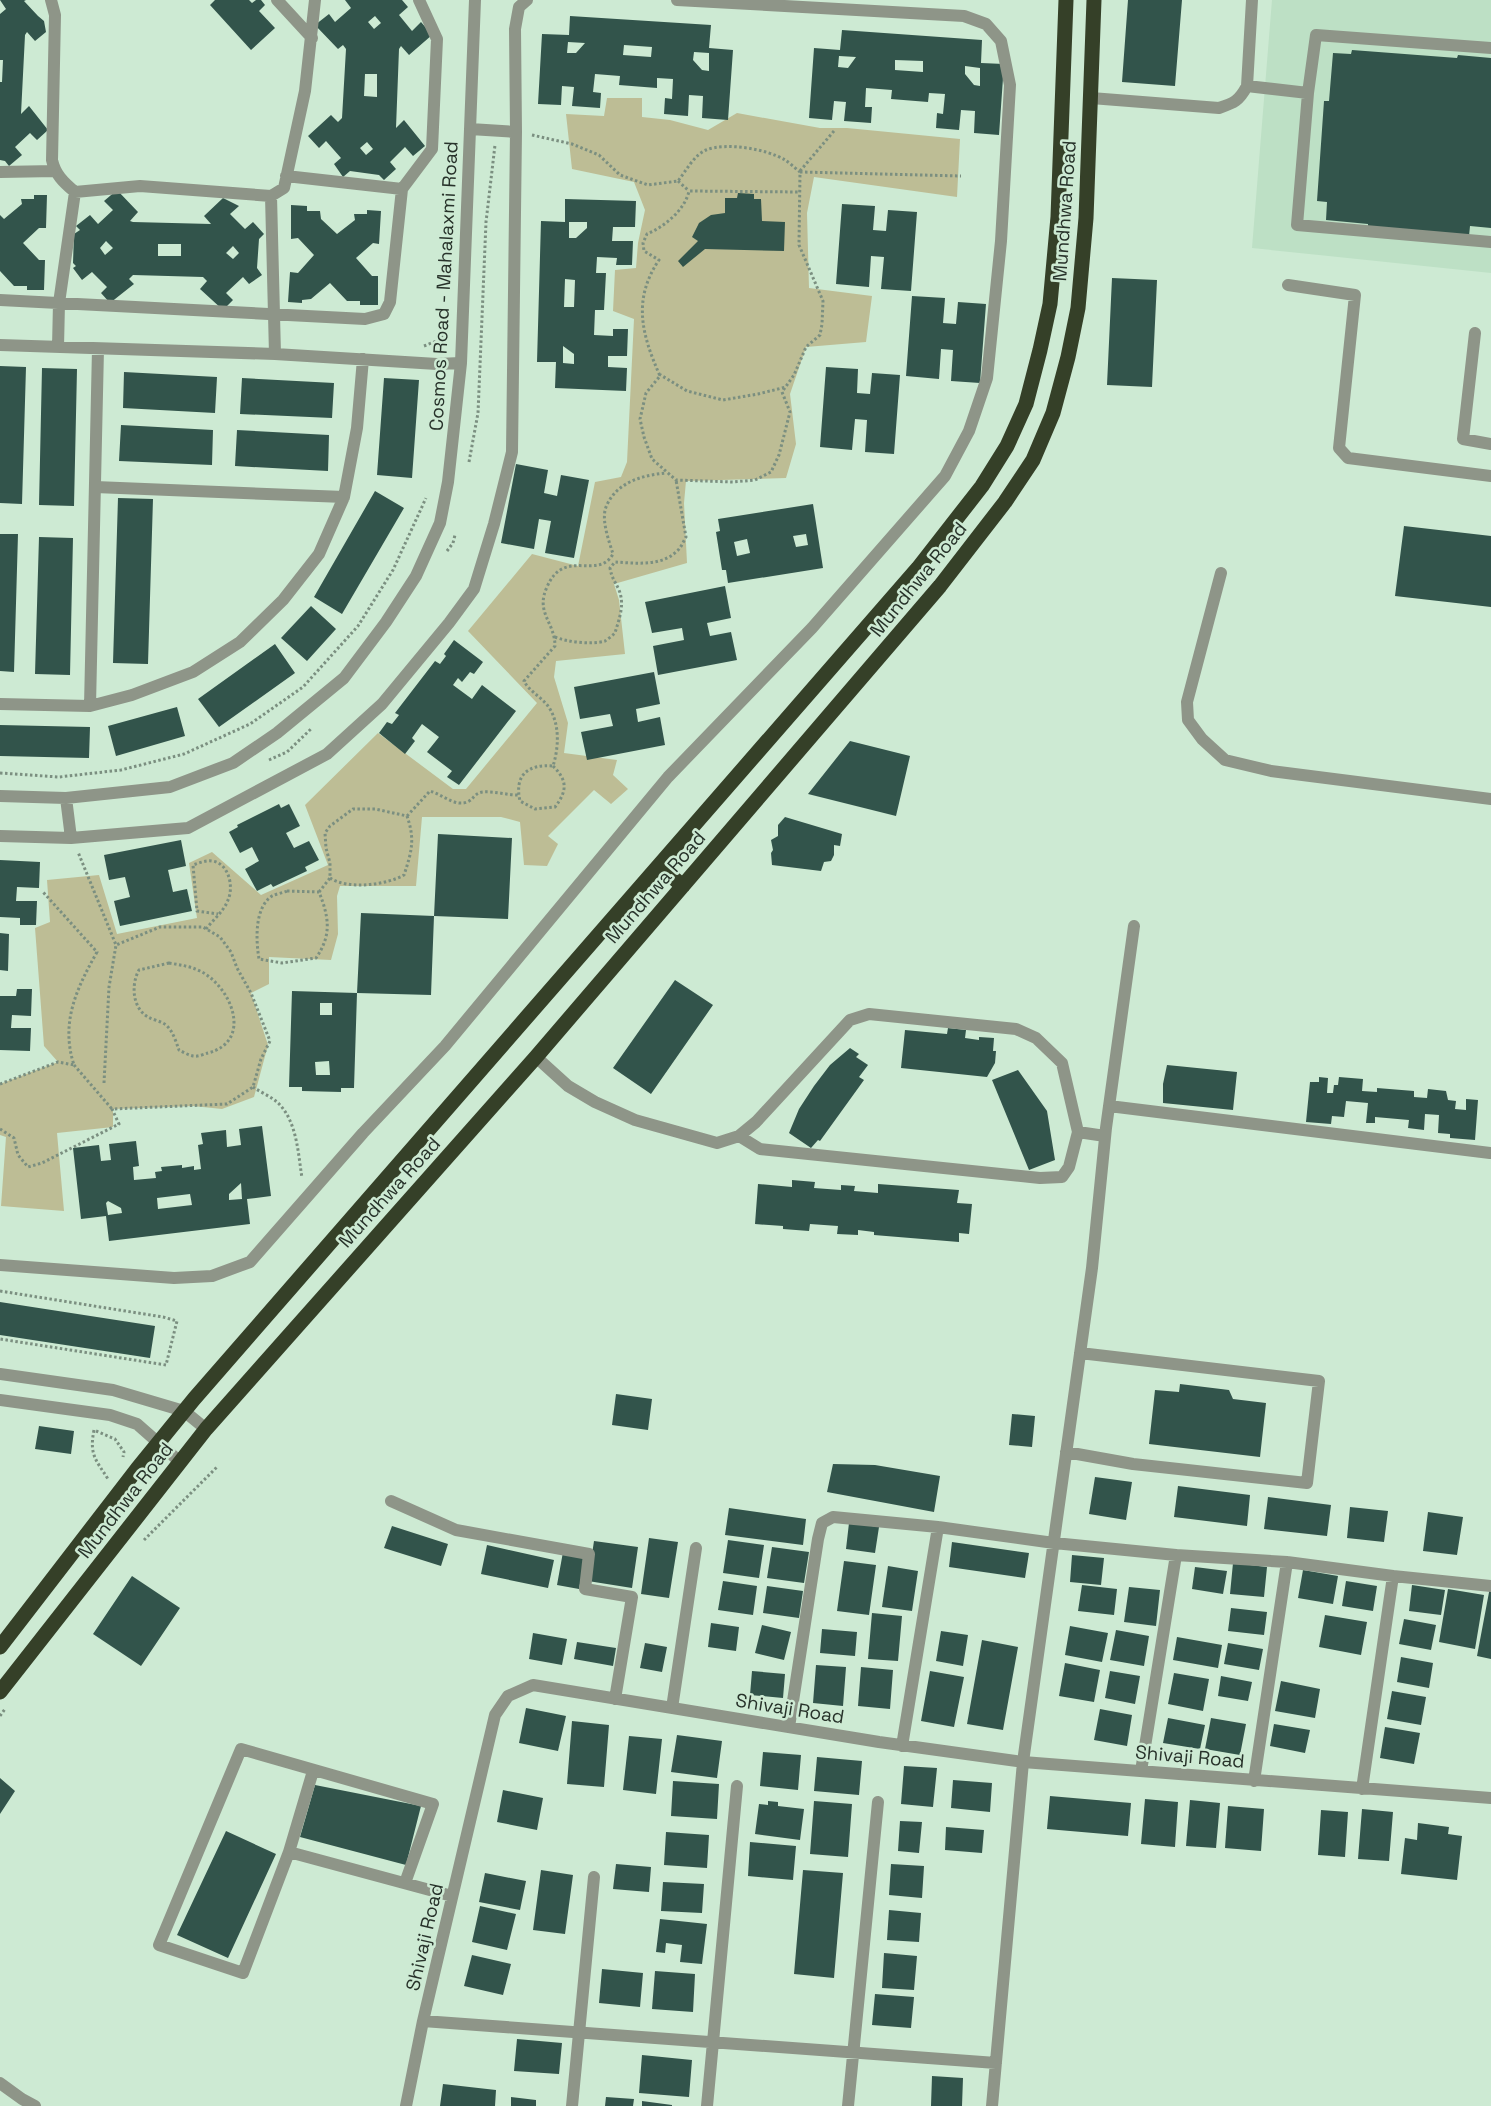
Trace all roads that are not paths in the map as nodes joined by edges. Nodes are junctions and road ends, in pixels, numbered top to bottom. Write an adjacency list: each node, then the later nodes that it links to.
1 (51, 0): 18 (street)
2 (277, 0): 11 (street)
3 (315, 0): 11 (street)
4 (418, 0): 21 (street)
5 (475, 0): 16 (street, Cosmos Road - Mahalaxmi Road)
6 (527, 0): 17 (street)
7 (677, 0): 57 (street)
8 (1066, 0): 48 (highway, Mundhwa Road)
9 (1094, 0): 15 (highway, Mundhwa Road)
10 (1252, 0): 13 (street)
11 (312, 38): 20 (street)
12 (1491, 48): 14 (street)
13 (1247, 86): 14 (street); 15 (street)
14 (1308, 94): 24 (street)
15 (1091, 98): 49 (highway, Mundhwa Road)
16 (470, 129): 17 (street); 35 (street, Cosmos Road - Mahalaxmi Road)
17 (516, 132): 47 (street)
18 (55, 171): 19 (street); 22 (street)
19 (0, 172)
20 (286, 176): 21 (street); 23 (street)
21 (402, 188): 28 (street)
22 (75, 192): 23 (street); 27 (street)
23 (271, 196): 28 (street)
24 (1491, 242)
25 (1288, 285): 37 (street)
26 (0, 300): 27 (street)
27 (59, 303): 28 (street); 31 (street)
28 (274, 313): 33 (street)
29 (1476, 333): 36 (street)
30 (0, 344): 31 (street)
31 (58, 346): 32 (street)
32 (98, 349): 33 (street); 38 (street)
33 (275, 354): 34 (street)
34 (363, 359): 35 (street); 39 (street)
35 (461, 364): 44 (street, Cosmos Road - Mahalaxmi Road)
36 (1491, 444)
37 (1491, 476)
38 (95, 486): 39 (street); 42 (street)
39 (344, 497): 42 (street)
40 (1220, 573): 45 (street)
41 (0, 704): 42 (street)
42 (90, 706)
43 (0, 796): 44 (street, Cosmos Road - Mahalaxmi Road)
44 (66, 798): 47 (street)
45 (1491, 799)
46 (0, 836): 47 (street)
47 (72, 838)
48 (659, 866): 49 (highway); 61 (highway, Mundhwa Road)
49 (683, 886): 51 (highway, Mundhwa Road)
50 (1134, 926): 52 (street)
51 (536, 1057): 54 (street); 62 (highway, Mundhwa Road)
52 (1109, 1106): 55 (street); 56 (street)
53 (1078, 1132): 54 (street); 54 (street); 55 (street)
54 (739, 1136)
55 (1105, 1136): 58 (street)
56 (1490, 1153)
57 (0, 1265)
58 (1080, 1353): 64 (street); 64 (street)
59 (0, 1374): 61 (street)
60 (0, 1400): 63 (street)
61 (184, 1411): 62 (street); 63 (highway, Mundhwa Road)
62 (206, 1429): 65 (highway, Mundhwa Road)
63 (159, 1442): 65 (street); 74 (highway, Mundhwa Road)
64 (1066, 1452): 68 (street)
65 (179, 1462): 75 (highway, Mundhwa Road)
66 (391, 1501): 76 (street)
67 (938, 1527): 68 (street); 78 (street); 79 (street)
68 (1054, 1543): 70 (street); 80 (street)
69 (696, 1548): 77 (street)
70 (1176, 1555): 71 (street); 81 (street)
71 (1286, 1562): 72 (street); 83 (street)
72 (1393, 1576): 73 (street); 85 (street)
73 (1491, 1586)
74 (0, 1647)
75 (0, 1692)
76 (615, 1699): 77 (street, Shivaji Road); 91 (street, Shivaji Road)
77 (672, 1708): 78 (street, Shivaji Road)
78 (789, 1727): 79 (street, Shivaji Road)
79 (902, 1746): 80 (street, Shivaji Road)
80 (1023, 1762): 81 (street, Shivaji Road); 96 (street)
81 (1141, 1770): 83 (street, Shivaji Road)
82 (313, 1771): 88 (street); 88 (street); 90 (street)
83 (1254, 1781): 85 (street, Shivaji Road)
84 (737, 1786): 94 (street)
85 (1362, 1789): 86 (street, Shivaji Road)
86 (1491, 1798)
87 (878, 1802): 95 (street)
88 (289, 1852): 90 (street)
89 (594, 1877): 93 (street)
90 (405, 1883): 91 (street)
91 (452, 1896): 92 (street, Shivaji Road)
92 (423, 2021): 93 (street); 99 (street, Shivaji Road)
93 (579, 2033): 94 (street); 100 (street)
94 (712, 2042): 95 (street); 101 (street)
95 (854, 2052): 96 (street); 102 (street)
96 (996, 2063): 103 (street)
97 (0, 2083): 98 (street)
98 (35, 2106)
99 (406, 2106)
100 (572, 2106)
101 (707, 2106)
102 (848, 2106)
103 (992, 2106)

